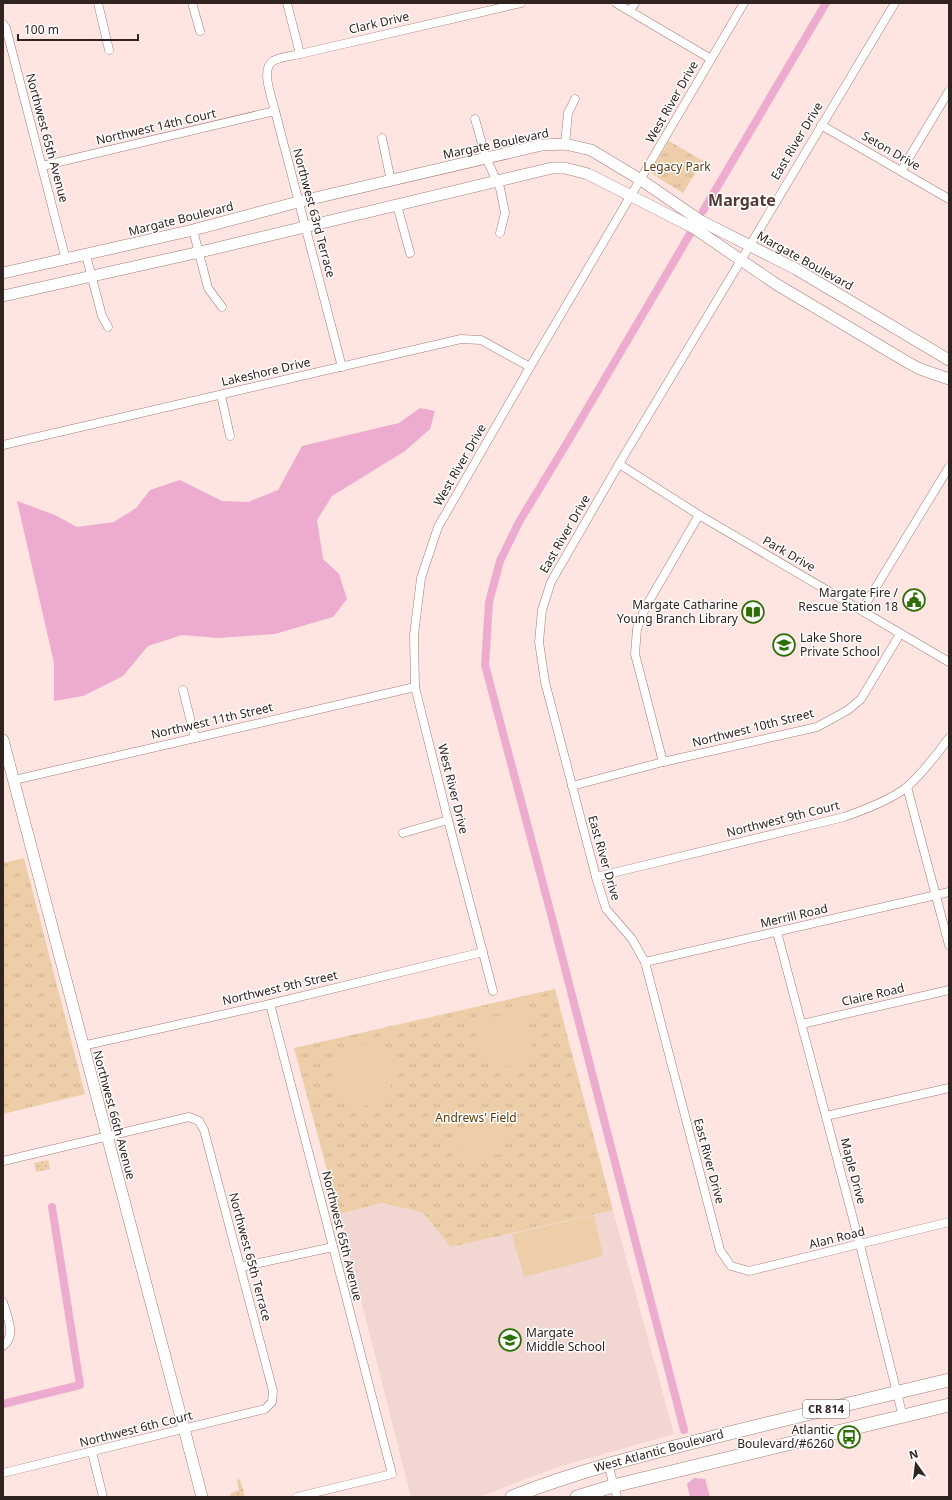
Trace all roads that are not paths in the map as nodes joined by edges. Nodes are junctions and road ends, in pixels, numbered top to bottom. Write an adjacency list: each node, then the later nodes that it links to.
1 (98, 3): 12 (street)
2 (192, 3): 11 (street)
3 (287, 3): 13 (street)
4 (521, 3): 13 (street, Clark Drive)
5 (616, 3): 9 (street)
6 (635, 3): 9 (street)
7 (744, 3): 14 (street, West River Drive)
8 (895, 3): 20 (street, East River Drive)
9 (630, 11): 14 (street)
10 (3, 24): 24 (street, Northwest 65th Avenue)
11 (200, 31)
12 (109, 50)
13 (300, 54): 15 (street, Clark Drive)
14 (711, 59): 26 (street, West River Drive)
15 (268, 66): 18 (street, Northwest 63rd Terrace)
16 (949, 91): 25 (street)
17 (576, 99): 22 (street)
18 (275, 111): 24 (street, Northwest 14th Court); 31 (street, Northwest 63rd Terrace)
19 (475, 118): 23 (street)
20 (821, 125): 25 (street, Seton Drive); 36 (street, East River Drive)
21 (382, 138): 27 (street)
22 (566, 144): 23 (street, Margate Boulevard); 26 (street, Margate Boulevard)
23 (486, 158): 27 (street, Margate Boulevard); 28 (street)
24 (42, 166): 40 (street, Northwest 65th Avenue)
25 (902, 171): 30 (street, Seton Drive)
26 (641, 180): 29 (street, West River Drive); 36 (street, Margate Boulevard)
27 (391, 181): 31 (street, Margate Boulevard)
28 (496, 181): 29 (street); 32 (street); 35 (street)
29 (632, 196): 41 (street); 48 (street, West River Drive)
30 (949, 198)
31 (298, 202): 33 (street, Northwest 63rd Terrace); 34 (street, Margate Boulevard)
32 (398, 205): 33 (street); 38 (street)
33 (304, 227): 37 (street); 49 (street, Northwest 63rd Terrace)
34 (193, 230): 37 (street); 39 (street, Margate Boulevard)
35 (500, 233)
36 (750, 245): 41 (street, East River Drive); 47 (street, Margate Boulevard)
37 (200, 252): 43 (street); 45 (street)
38 (410, 253)
39 (86, 255): 40 (street, Margate Boulevard); 43 (street)
40 (66, 260): 42 (street, Margate Boulevard)
41 (740, 260): 50 (street); 54 (street, East River Drive)
42 (3, 273)
43 (92, 277): 44 (street); 46 (street)
44 (3, 296)
45 (222, 307)
46 (108, 327)
47 (949, 360)
48 (530, 366): 49 (street, Lakeshore Drive); 60 (street, West River Drive)
49 (342, 367): 51 (street, Lakeshore Drive)
50 (949, 379)
51 (221, 395): 52 (street); 53 (street, Lakeshore Drive)
52 (230, 436)
53 (3, 445)
54 (619, 464): 56 (street, Park Drive); 67 (street, East River Drive)
55 (949, 467): 57 (street)
56 (699, 515): 57 (street, Park Drive); 65 (street)
57 (862, 610): 58 (street, Park Drive)
58 (900, 634): 59 (street, Park Drive); 65 (street, Northwest 10th Street)
59 (949, 662)
60 (415, 687): 62 (street, Northwest 11th Street); 69 (street, West River Drive)
61 (183, 690): 62 (street)
62 (195, 738): 66 (street, Northwest 11th Street)
63 (949, 738): 68 (street, Northwest 9th Court)
64 (3, 740): 66 (street, Northwest 66th Avenue)
65 (663, 762): 67 (street, Northwest 10th Street)
66 (14, 780): 82 (street, Northwest 66th Avenue)
67 (572, 786): 71 (street, East River Drive)
68 (907, 787): 71 (street, Northwest 9th Court); 73 (street)
69 (448, 820): 70 (street); 76 (street, West River Drive)
70 (403, 833)
71 (596, 877): 77 (street, East River Drive)
72 (949, 892): 73 (street, Merrill Road)
73 (936, 895): 74 (street, Merrill Road); 75 (street)
74 (777, 932): 77 (street, Merrill Road); 81 (street, Maple Drive)
75 (949, 945)
76 (483, 952): 79 (street, West River Drive); 80 (street, Northwest 9th Street)
77 (645, 962): 90 (street, East River Drive)
78 (949, 990): 81 (street, Claire Road)
79 (493, 991)
80 (270, 1004): 82 (street, Northwest 9th Street); 89 (street, Northwest 65th Avenue)
81 (802, 1024): 84 (street, Maple Drive)
82 (82, 1046): 85 (street, Northwest 66th Avenue)
83 (949, 1088): 84 (street)
84 (826, 1116): 88 (street, Maple Drive)
85 (107, 1136): 86 (street); 91 (street, Northwest 65th Terrace); 99 (street, Northwest 66th Avenue)
86 (3, 1161)
87 (949, 1222): 88 (street, Alan Road)
88 (860, 1245): 90 (street, Alan Road); 95 (street, Maple Drive)
89 (333, 1247): 91 (street); 106 (street, Northwest 65th Avenue)
90 (732, 1266)
91 (241, 1267): 96 (street, Northwest 65th Terrace)
92 (3, 1302): 93 (street)
93 (5, 1345)
94 (949, 1380): 95 (main road, West Atlantic Boulevard / CR 814)
95 (897, 1392): 98 (street, Maple Drive); 101 (main road, West Atlantic Boulevard / CR 814)
96 (272, 1402): 99 (street, Northwest 6th Court)
97 (949, 1405): 98 (main road, West Atlantic Boulevard / CR 814)
98 (903, 1417): 103 (main road, West Atlantic Boulevard / CR 814)
99 (184, 1430): 100 (street, Northwest 6th Court); 105 (street, Northwest 66th Avenue)
100 (92, 1452): 102 (street, Northwest 6th Court); 104 (street)
101 (608, 1464): 103 (street); 107 (main road, West Atlantic Boulevard / CR 814)
102 (3, 1473)
103 (615, 1492): 108 (main road, West Atlantic Boulevard / CR 814)
104 (103, 1497)
105 (202, 1497)
106 (297, 1497)
107 (512, 1497)
108 (577, 1497)

